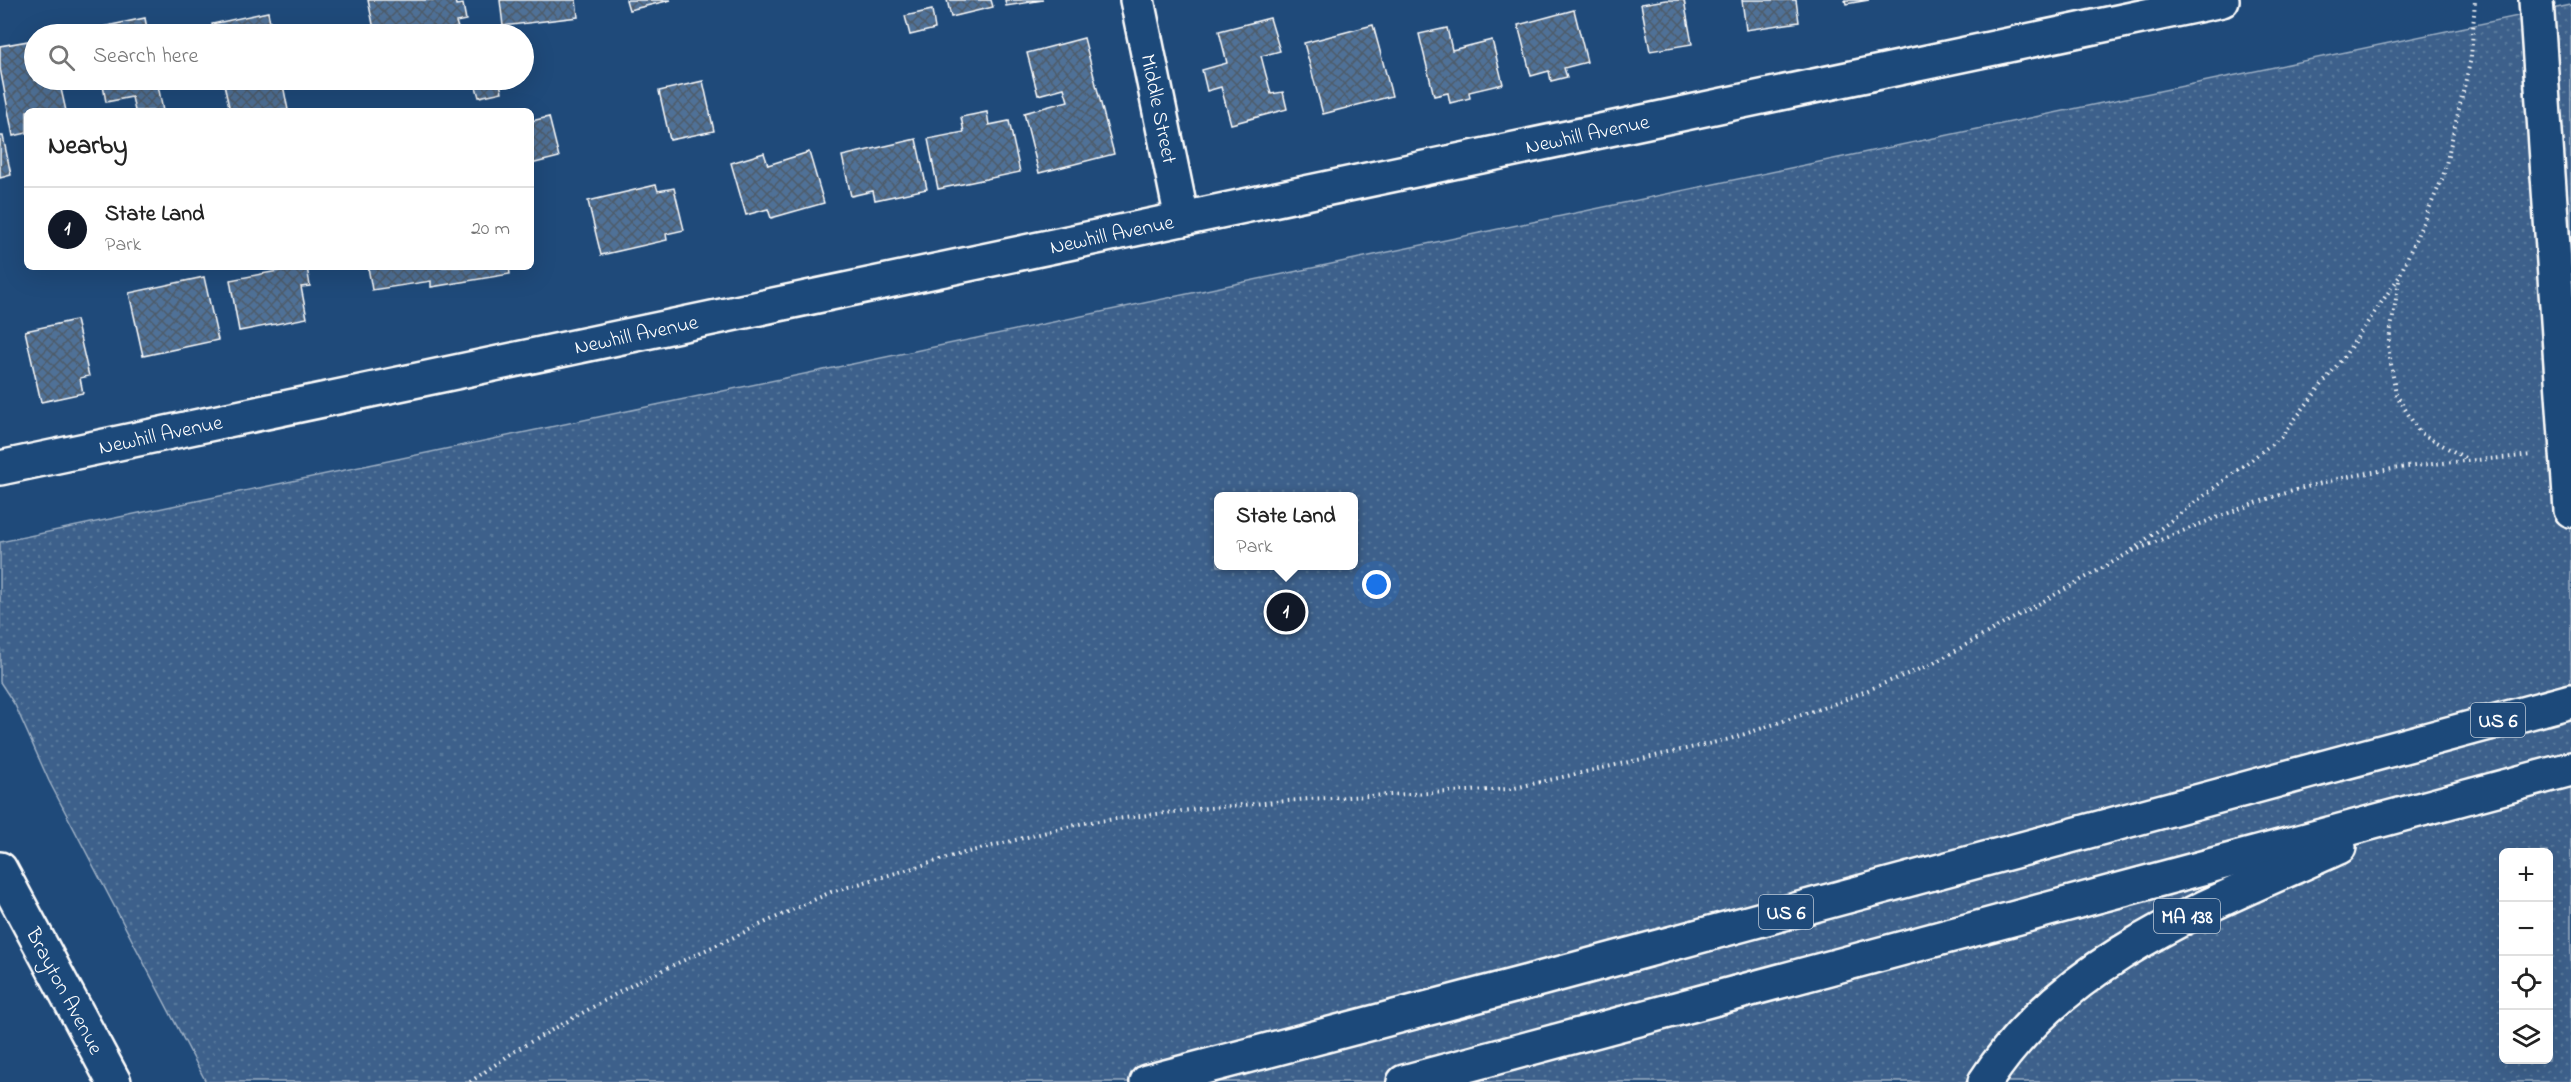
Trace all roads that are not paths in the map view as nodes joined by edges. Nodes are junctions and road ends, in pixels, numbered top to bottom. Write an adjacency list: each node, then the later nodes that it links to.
1 (1137, 0): 5 (main road, Middle Street)
2 (2222, 0): 5 (main road, Newhill Avenue)
3 (2536, 0): 4 (main road)
4 (2551, 212): 6 (main road); 8 (main road)
5 (1182, 219): 7 (main road, Newhill Avenue)
6 (2571, 254)
7 (0, 468)
8 (2571, 510)
9 (2571, 701): 14 (main road, US 6)
10 (2571, 769): 11 (main road)
11 (2428, 807): 15 (main road); 16 (main road, MA 138)
12 (0, 869): 13 (main road, Brayton Avenue)
13 (108, 1075)
14 (1147, 1082)
15 (1404, 1082)
16 (1985, 1082)

